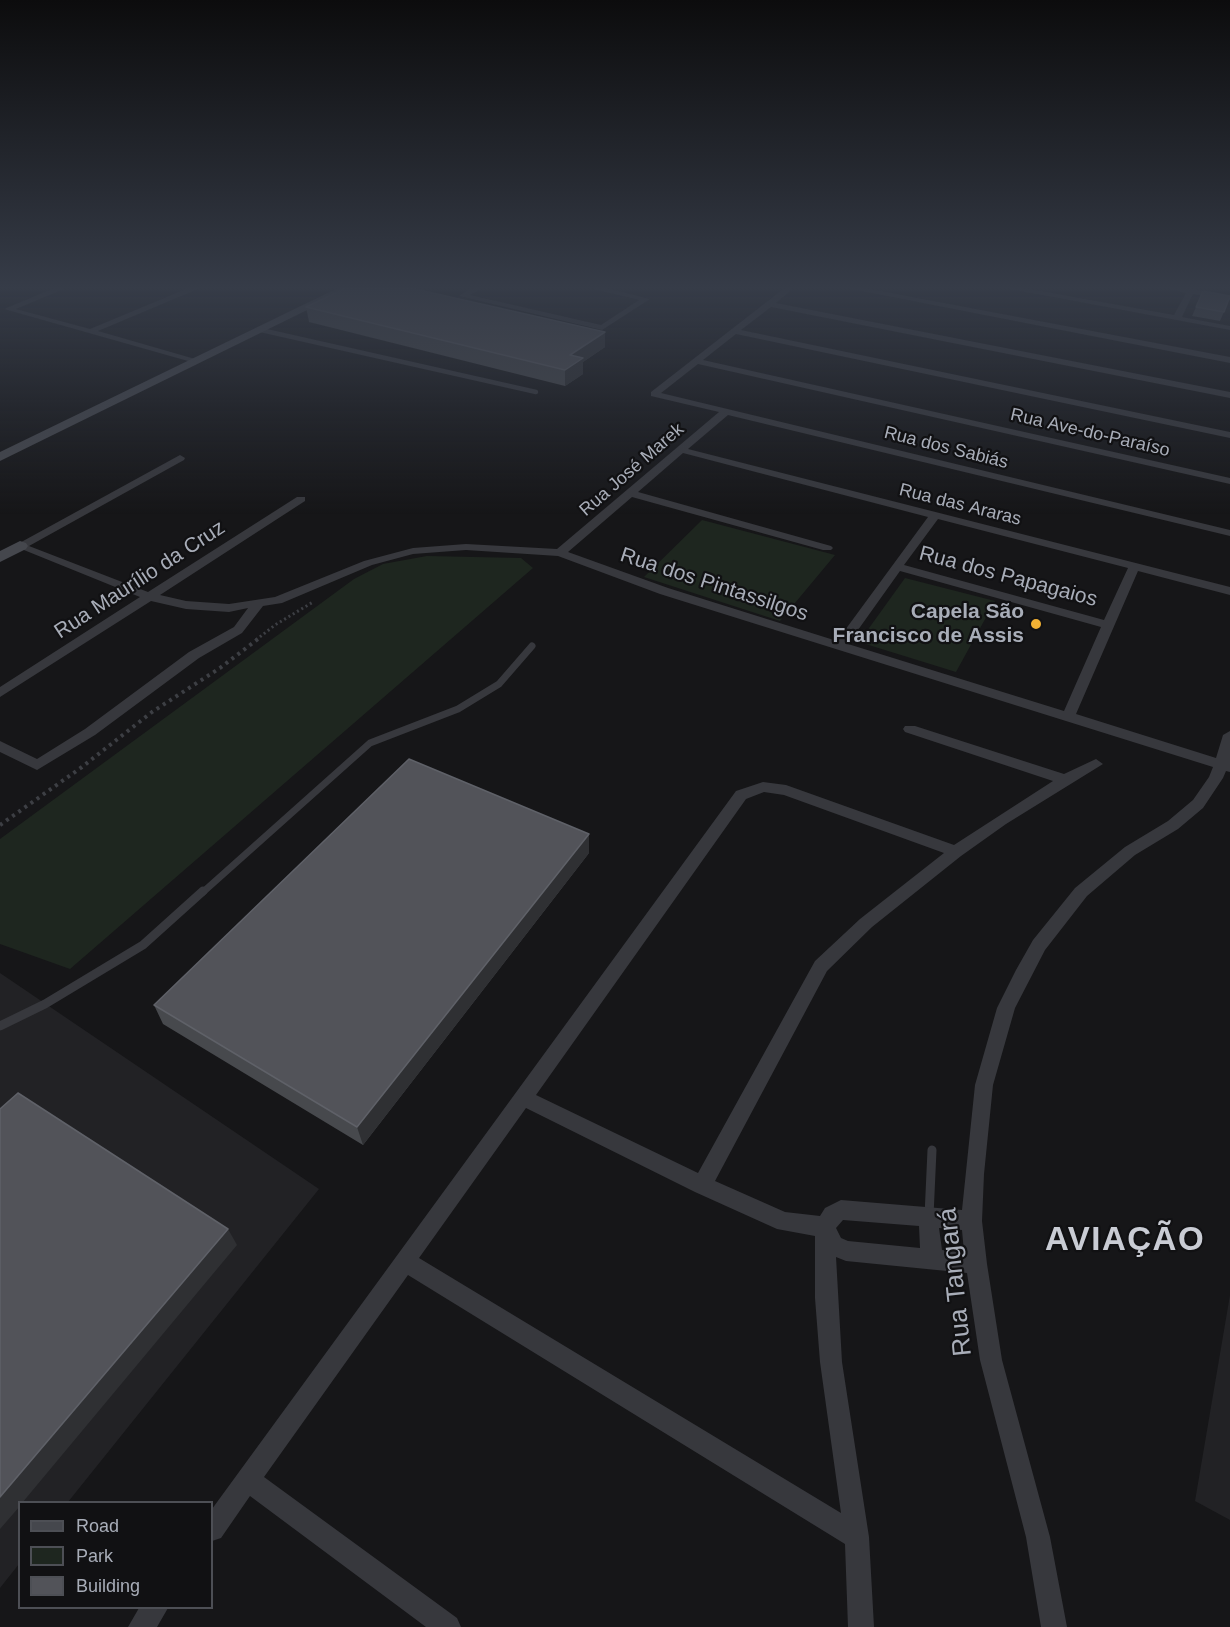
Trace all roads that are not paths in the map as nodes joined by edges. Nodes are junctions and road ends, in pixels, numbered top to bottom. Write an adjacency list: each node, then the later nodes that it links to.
1 (196, 362): 12 (main road)
2 (400, 362): 7 (lane)
3 (695, 362): 9 (street, Rua dos Sabiás)
4 (700, 362): 14 (street, Rua Ave-do-Paraíso)
5 (882, 362): 10 (street)
6 (1060, 362): 8 (street)
7 (536, 393)
8 (1230, 396)
9 (725, 412): 11 (street, Rua José Marek); 18 (street, Rua dos Sabiás)
10 (1230, 435)
11 (681, 450): 15 (street, Rua José Marek); 17 (street, Rua das Araras)
12 (0, 457)
13 (180, 458): 20 (street)
14 (1230, 481)
15 (631, 493): 21 (street); 22 (street, Rua José Marek)
16 (301, 499): 27 (street, Rua Maurílio da Cruz)
17 (935, 516): 24 (street); 25 (street, Rua das Araras)
18 (1230, 533)
19 (0, 539): 20 (main road)
20 (20, 546): 23 (main road); 27 (street, Rua dos Pintassilgos)
21 (827, 548)
22 (560, 554): 28 (street, Rua dos Pintassilgos); 31 (street, Rua dos Pintassilgos)
23 (0, 557)
24 (898, 567): 29 (street, Rua dos Papagaios); 31 (street)
25 (1134, 567): 26 (street, Rua das Araras); 29 (street)
26 (1230, 591)
27 (150, 597): 28 (street, Rua dos Pintassilgos); 32 (street, Rua Maurílio da Cruz)
28 (258, 604): 36 (street)
29 (1108, 625): 33 (street)
30 (532, 646): 41 (lane)
31 (840, 646): 33 (street, Rua dos Pintassilgos)
32 (0, 693)
33 (1068, 717): 38 (street, Rua dos Pintassilgos)
34 (910, 729): 39 (street)
35 (1230, 735): 38 (street, Rua Tangará)
36 (0, 746)
37 (1096, 764): 39 (street)
38 (1226, 766): 46 (street, Rua Tangará)
39 (1065, 780): 40 (street)
40 (956, 852): 42 (street); 44 (street)
41 (0, 1026)
42 (522, 1097): 44 (street); 49 (street)
43 (932, 1150): 45 (lane)
44 (702, 1185): 47 (street)
45 (929, 1218): 46 (street); 47 (street); 48 (street)
46 (972, 1221): 50 (street, Rua Tangará)
47 (825, 1227): 48 (street); 53 (street)
48 (932, 1258): 50 (street)
49 (404, 1261): 51 (street); 53 (street)
50 (976, 1264): 58 (street, Rua Tangará)
51 (247, 1479): 52 (street); 56 (street)
52 (213, 1528)
53 (857, 1537): 57 (street)
54 (154, 1609): 55 (street)
55 (141, 1627)
56 (448, 1627)
57 (861, 1627)
58 (1054, 1627)

